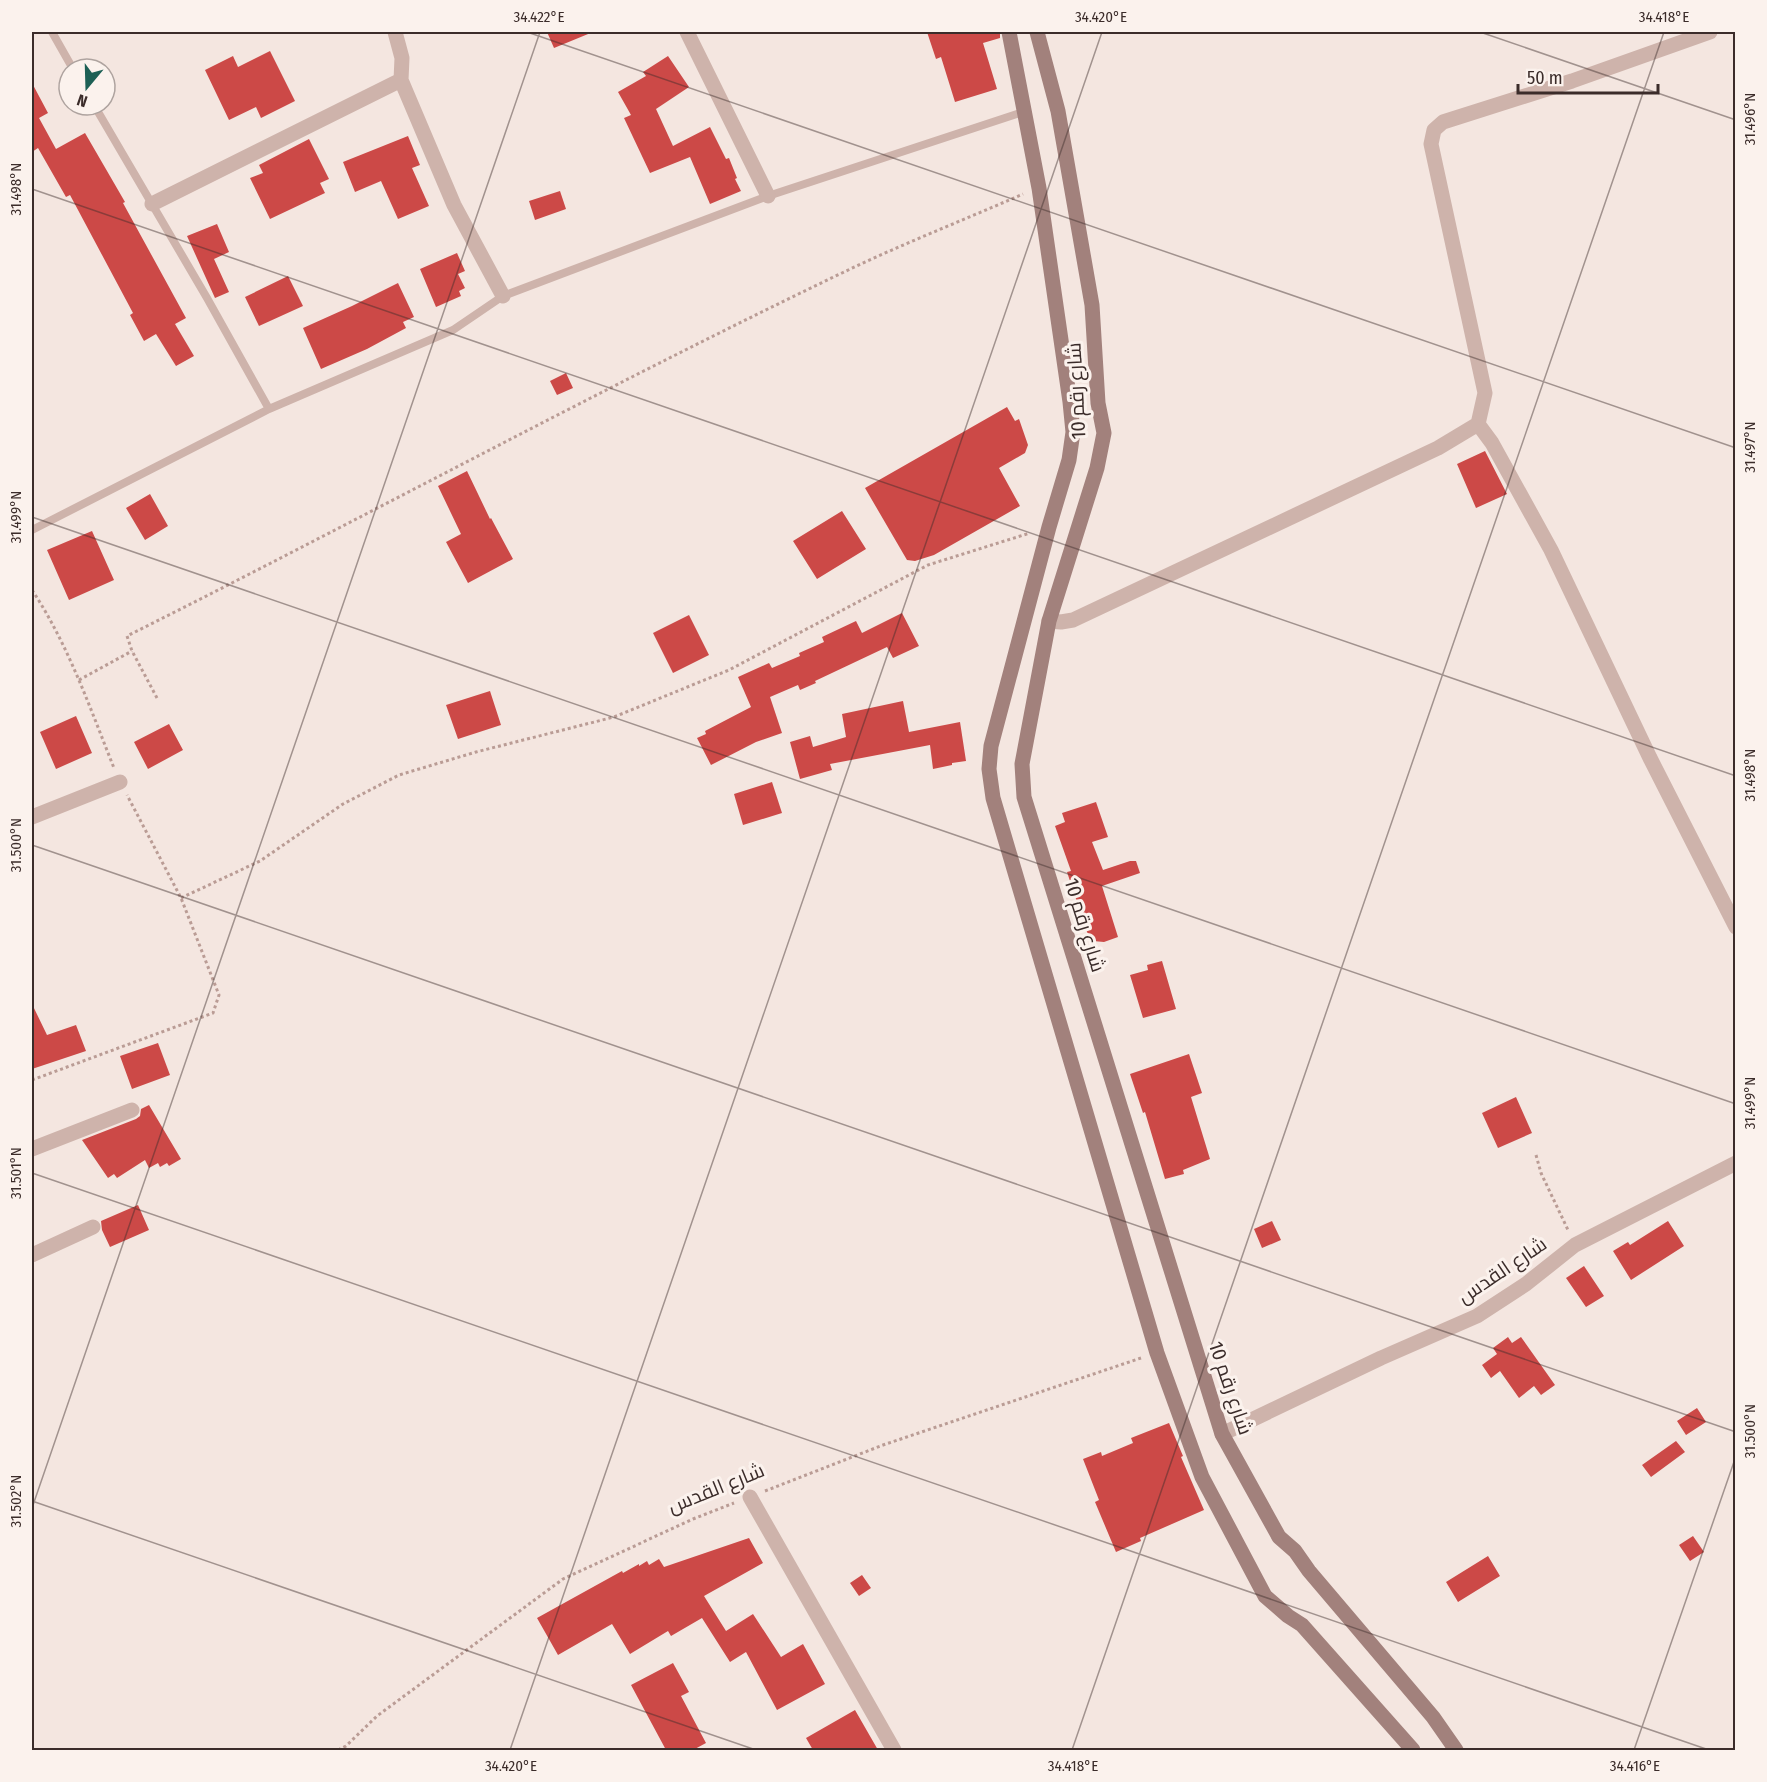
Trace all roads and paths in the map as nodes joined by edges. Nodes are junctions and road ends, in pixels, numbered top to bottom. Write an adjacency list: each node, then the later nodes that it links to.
1 (52, 32): 7 (lane)
2 (395, 32): 8 (street)
3 (687, 32): 12 (street)
4 (1009, 32): 9 (main road, شارع رقم 10)
5 (1037, 32): 20 (main road, شارع رقم 10)
6 (1710, 32): 16 (street)
7 (66, 57)
8 (400, 80): 13 (street); 14 (street)
9 (1026, 111): 11 (main road, شارع رقم 10); 12 (lane)
10 (101, 117): 13 (lane)
11 (1039, 188): 17 (main road, شارع رقم 10); 21 (path)
12 (768, 196): 14 (lane)
13 (152, 204): 15 (lane)
14 (502, 296): 15 (lane)
15 (269, 409): 18 (lane)
16 (1478, 424): 20 (street); 27 (street)
17 (1049, 527): 26 (path); 36 (main road, شارع رقم 10)
18 (32, 530)
19 (32, 590): 22 (path)
20 (1049, 621): 37 (main road, شارع رقم 10)
21 (132, 651): 22 (path); 23 (path)
22 (79, 680): 24 (path)
23 (157, 698)
24 (120, 782): 25 (street); 26 (path)
25 (32, 817)
26 (181, 898): 28 (path)
27 (1736, 927)
28 (32, 1080)
29 (132, 1110): 30 (street)
30 (32, 1149)
31 (1536, 1155): 34 (path)
32 (1736, 1163): 34 (street, شارع القدس)
33 (93, 1227): 35 (street)
34 (1575, 1245): 37 (street, شارع القدس)
35 (32, 1255)
36 (1157, 1353): 38 (path, شارع القدس); 41 (main road, شارع رقم 10)
37 (1222, 1434): 42 (main road, شارع رقم 10)
38 (750, 1497): 39 (path, شارع القدس); 40 (street)
39 (338, 1750)
40 (894, 1750)
41 (1413, 1750)
42 (1456, 1750)

